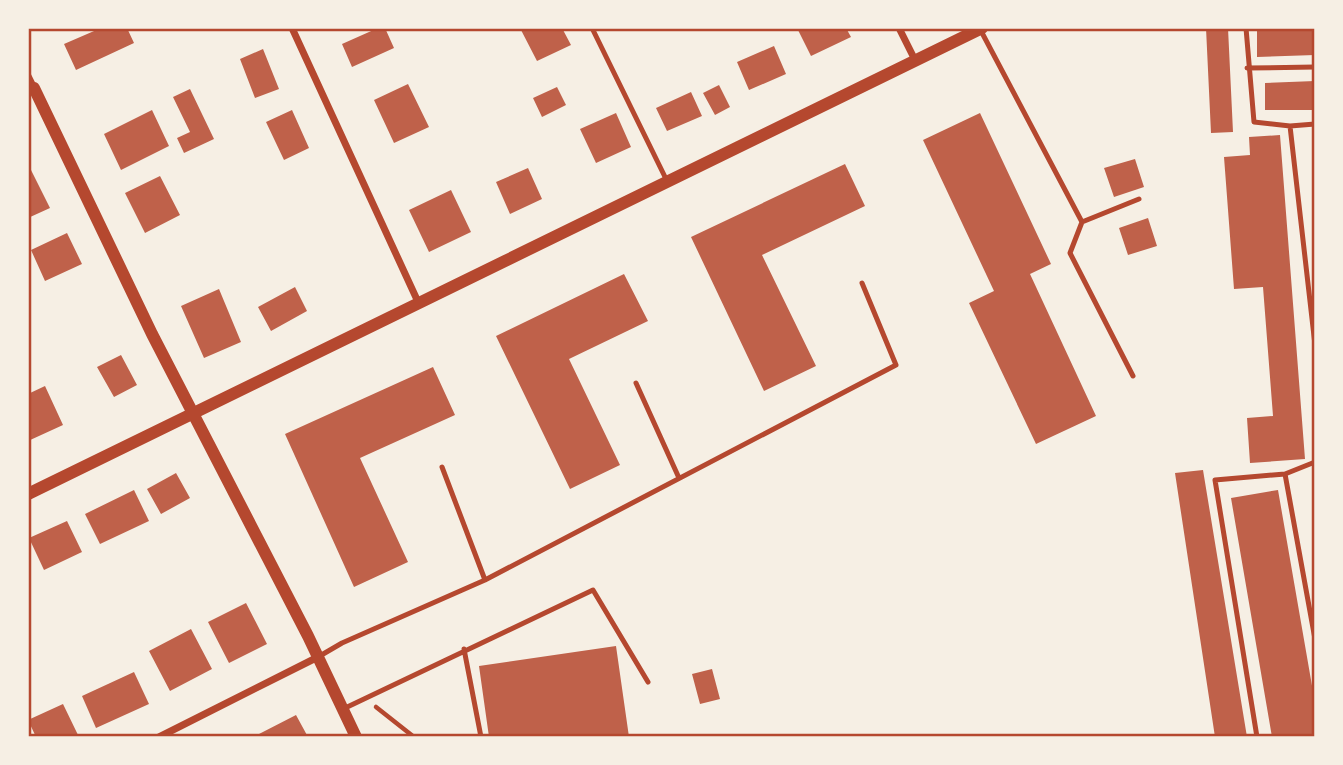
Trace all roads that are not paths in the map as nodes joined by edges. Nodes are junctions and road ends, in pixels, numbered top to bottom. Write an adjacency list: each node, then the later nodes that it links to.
1 (292, 28): 17 (street)
2 (592, 28): 13 (lane)
3 (899, 28): 6 (street)
4 (1246, 28): 8 (lane)
5 (981, 29): 6 (street); 15 (lane)
6 (915, 60): 13 (street)
7 (1315, 67): 8 (lane)
8 (1247, 68): 12 (lane)
9 (28, 76): 10 (street)
10 (34, 88): 21 (street)
11 (1315, 124): 12 (lane)
12 (1290, 126): 18 (lane)
13 (667, 181): 17 (street)
14 (1139, 199): 15 (lane)
15 (1082, 222): 19 (lane)
16 (862, 283): 25 (lane)
17 (419, 304): 21 (street)
18 (1315, 345)
19 (1133, 376)
20 (636, 383): 25 (lane)
21 (191, 414): 26 (street); 30 (street)
22 (1315, 462): 24 (lane)
23 (442, 467): 27 (lane)
24 (1285, 474): 28 (lane); 36 (lane)
25 (680, 478): 27 (lane)
26 (28, 494)
27 (485, 580): 30 (lane)
28 (1315, 639)
29 (464, 649): 31 (lane); 32 (lane); 35 (lane)
30 (318, 657): 32 (street); 33 (street)
31 (648, 682)
32 (343, 709): 34 (street)
33 (159, 737)
34 (356, 737)
35 (481, 737)
36 (1256, 737)

